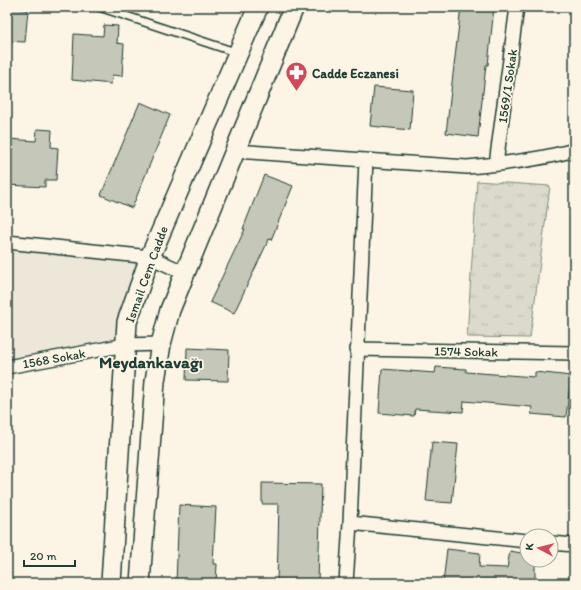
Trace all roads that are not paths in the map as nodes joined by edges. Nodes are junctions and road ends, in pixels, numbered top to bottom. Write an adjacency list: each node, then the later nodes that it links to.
1 (99, 7): 5 (lane)
2 (258, 7): 5 (main road, Ismail Cem Cadde)
3 (294, 7): 7 (main road)
4 (517, 7): 9 (street, 1569/1 Sokak)
5 (238, 53): 11 (main road, Ismail Cem Cadde)
6 (574, 150): 9 (street)
7 (235, 151): 8 (street); 12 (main road)
8 (366, 160): 9 (street); 15 (street)
9 (496, 164)
10 (7, 242): 11 (street)
11 (150, 257): 12 (street); 14 (main road, Ismail Cem Cadde)
12 (185, 273): 13 (main road)
13 (160, 344): 14 (street, 1568 Sokak); 23 (main road)
14 (125, 345): 17 (street, 1568 Sokak); 22 (main road, Ismail Cem Cadde)
15 (357, 349): 16 (street, 1574 Sokak); 18 (street)
16 (574, 353)
17 (7, 367)
18 (350, 523): 19 (street); 24 (street)
19 (519, 540)
20 (559, 544): 21 (street)
21 (574, 545)
22 (111, 583)
23 (140, 583)
24 (346, 583)

